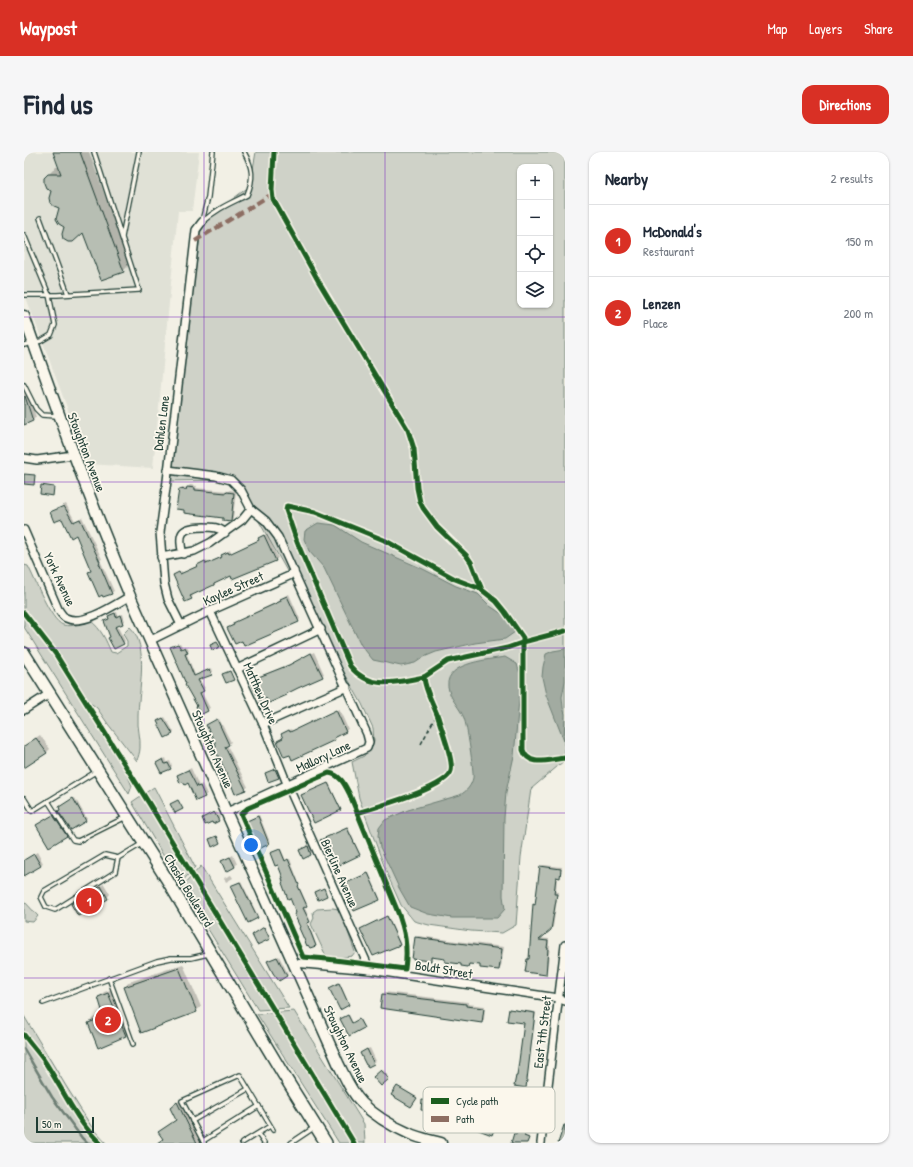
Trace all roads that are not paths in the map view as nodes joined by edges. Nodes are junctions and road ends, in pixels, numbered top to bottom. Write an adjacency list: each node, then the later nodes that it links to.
1 (94, 152): 8 (lane)
2 (139, 152): 8 (lane)
3 (213, 152): 6 (lane)
4 (244, 152): 6 (lane)
5 (40, 218): 9 (lane)
6 (202, 222): 18 (street, Dahlen Lane)
7 (24, 235): 11 (lane)
8 (122, 238): 9 (lane)
9 (68, 294): 11 (lane)
10 (24, 295): 11 (lane)
11 (49, 295): 13 (lane)
12 (24, 316): 13 (street, Stoughton Avenue)
13 (28, 344): 15 (street, Stoughton Avenue)
14 (24, 385): 15 (lane)
15 (59, 416): 16 (street, Stoughton Avenue)
16 (73, 455): 17 (street); 25 (street, Stoughton Avenue)
17 (24, 458)
18 (168, 470): 19 (street, Mallory Lane); 23 (street, Dahlen Lane)
19 (252, 509): 21 (street); 24 (street, Mallory Lane)
20 (24, 530): 25 (street, York Avenue)
21 (225, 532): 22 (street); 22 (street)
22 (183, 554): 23 (street)
23 (161, 557): 27 (street, Dahlen Lane)
24 (294, 571): 26 (street, Kaylee Street); 28 (street, Mallory Lane)
25 (130, 596): 29 (street, Stoughton Avenue)
26 (210, 611): 27 (street, Kaylee Street); 31 (street, Matthew Drive)
27 (181, 625): 29 (street, Kaylee Street)
28 (320, 629): 31 (street); 32 (street, Mallory Lane)
29 (151, 640): 40 (street, Stoughton Avenue)
30 (24, 653): 33 (main road, Chaska Boulevard)
31 (237, 669): 35 (street, Matthew Drive)
32 (347, 687): 35 (street); 37 (street, Mallory Lane)
33 (49, 694): 34 (street); 36 (main road, Chaska Boulevard)
34 (24, 710)
35 (262, 724): 37 (street, Matthew Drive)
36 (98, 771): 39 (lane); 41 (main road, Chaska Boulevard)
37 (288, 786): 40 (street); 48 (street, Bierline Avenue)
38 (24, 798): 39 (lane)
39 (48, 801): 41 (lane)
40 (227, 812): 47 (street, Stoughton Avenue)
41 (127, 817): 42 (main road, Chaska Boulevard)
42 (144, 842): 43 (lane); 46 (main road, Chaska Boulevard)
43 (118, 858): 43 (lane)
44 (565, 945): 45 (street, East 7th Street)
45 (565, 948): 50 (street, East 7th Street)
46 (211, 953): 49 (lane); 58 (main road, Chaska Boulevard)
47 (294, 963): 48 (street, Boldt Street); 67 (street, Stoughton Avenue)
48 (370, 970): 50 (street, Boldt Street)
49 (109, 978): 51 (lane); 52 (lane)
50 (562, 999): 53 (street, East 7th Street)
51 (44, 1003)
52 (133, 1044)
53 (549, 1087)
54 (248, 1089): 55 (lane); 56 (lane); 56 (lane)
55 (258, 1106): 57 (lane); 62 (lane)
56 (192, 1121): 62 (lane)
57 (270, 1126): 59 (lane); 61 (lane)
58 (316, 1126): 65 (lane); 66 (main road, Chaska Boulevard)
59 (273, 1130)
60 (542, 1133): 68 (street, East 7th Street)
61 (258, 1134): 63 (lane); 64 (lane)
62 (203, 1142)
63 (242, 1143)
64 (264, 1143)
65 (291, 1143)
66 (326, 1143)
67 (441, 1143)
68 (541, 1143)

